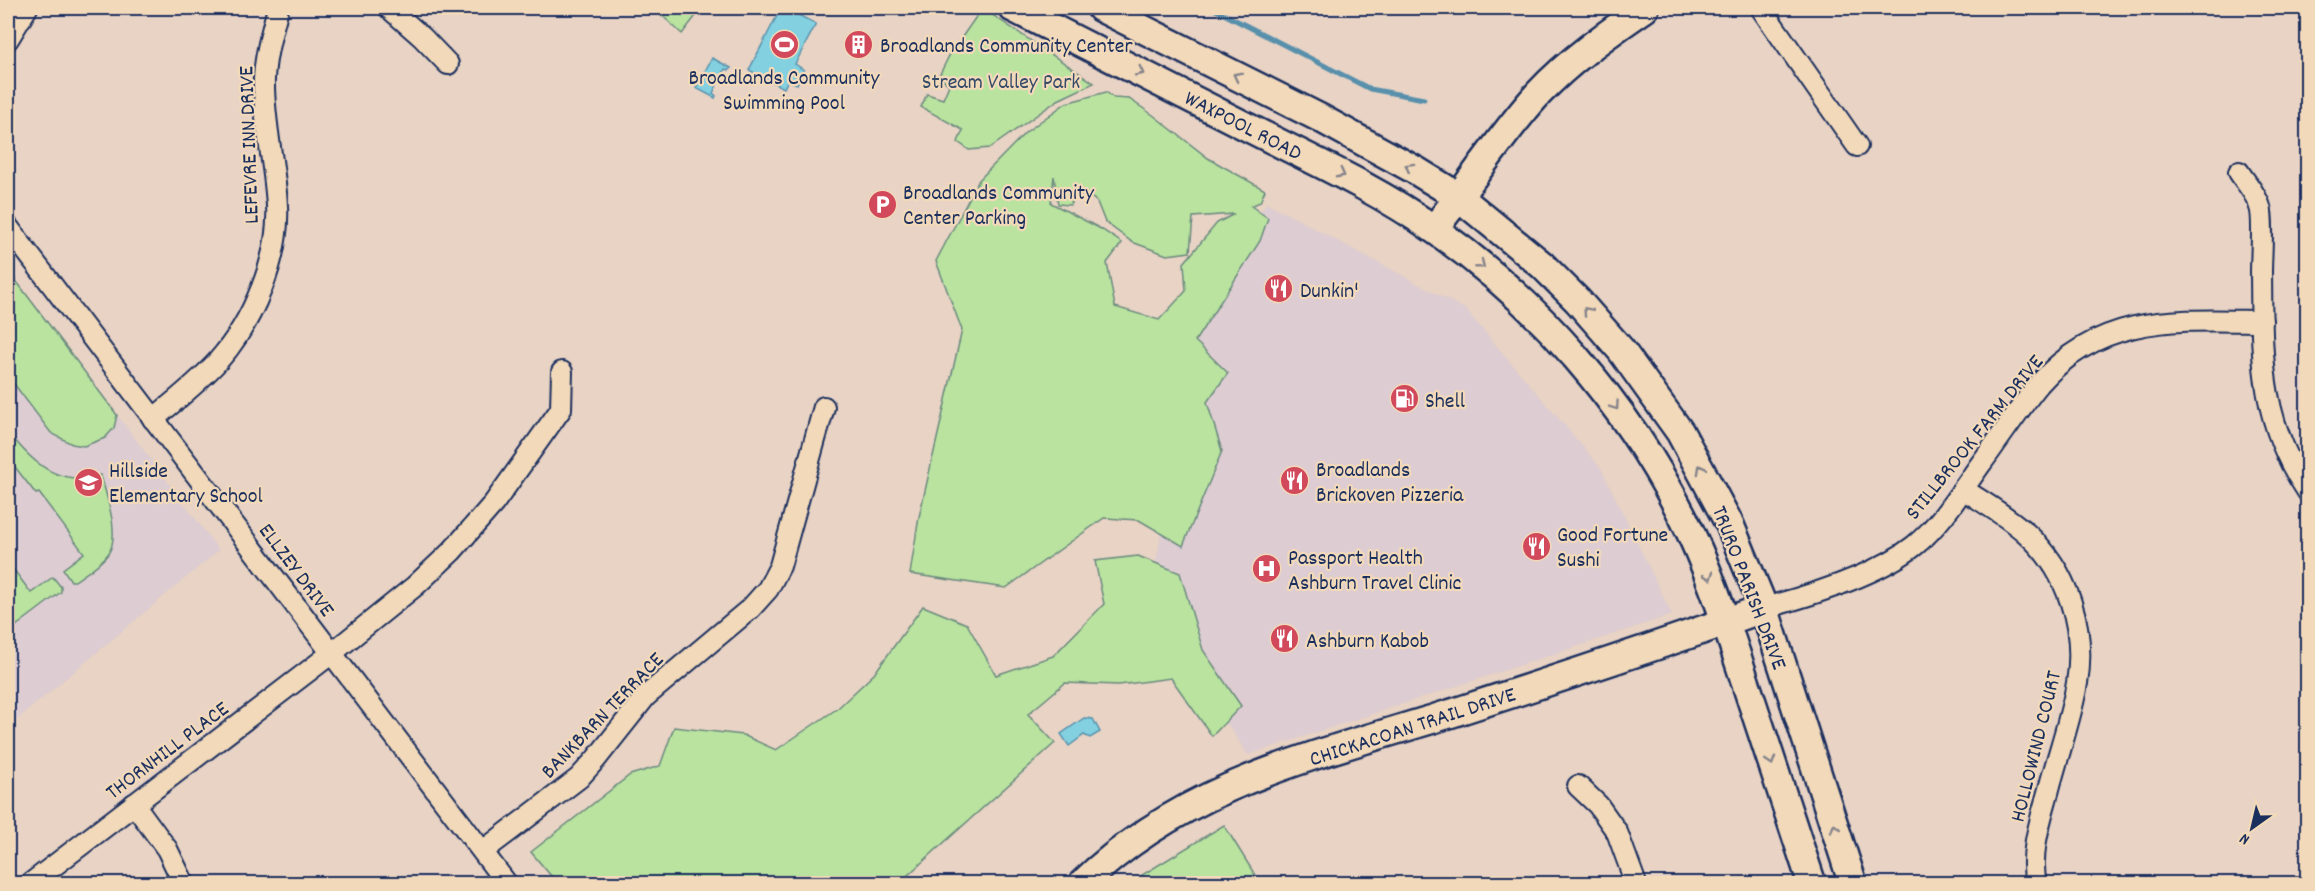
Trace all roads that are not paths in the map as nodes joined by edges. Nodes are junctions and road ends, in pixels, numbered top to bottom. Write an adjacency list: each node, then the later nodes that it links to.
1 (27, 8): 8 (street)
2 (278, 8): 18 (street, LEFEVRE INN DRIVE)
3 (389, 8): 9 (street)
4 (1013, 8): 14 (street, WAXPOOL ROAD, one-way to 14)
5 (1101, 8): 12 (street, WAXPOOL ROAD, one-way to 5)
6 (1645, 8): 12 (street)
7 (1761, 8): 10 (street)
8 (8, 39)
9 (448, 64)
10 (1857, 146)
11 (2239, 172): 15 (street)
12 (1460, 197): 14 (street); 21 (street, TRURO PARISH DRIVE, one-way to 12)
13 (8, 227): 18 (street, ELLZEY DRIVE)
14 (1434, 230): 22 (street, TRURO PARISH DRIVE, one-way to 22)
15 (2262, 321): 19 (street, STILLBROOK FARM DRIVE); 20 (street)
16 (562, 372): 23 (street, THORNHILL PLACE)
17 (824, 407): 26 (street, BANKBARN TERRACE)
18 (153, 419): 23 (street, ELLZEY DRIVE)
19 (1963, 489): 21 (street, STILLBROOK FARM DRIVE); 34 (street, HOLLOWIND COURT)
20 (2307, 492)
21 (1764, 608): 22 (street, CHICKACOAN TRAIL DRIVE); 33 (street, TRURO PARISH DRIVE, one-way to 21)
22 (1726, 622): 30 (street, CHICKACOAN TRAIL DRIVE); 32 (street, TRURO PARISH DRIVE, one-way to 32)
23 (332, 653): 25 (street, THORNHILL PLACE); 26 (street, ELLZEY DRIVE)
24 (1578, 786): 31 (street)
25 (134, 804): 27 (street, THORNHILL PLACE); 28 (street)
26 (483, 851): 29 (street, ELLZEY DRIVE)
27 (30, 884)
28 (184, 884)
29 (507, 884)
30 (1082, 884)
31 (1636, 884)
32 (1812, 884)
33 (1853, 884)
34 (2036, 884)

